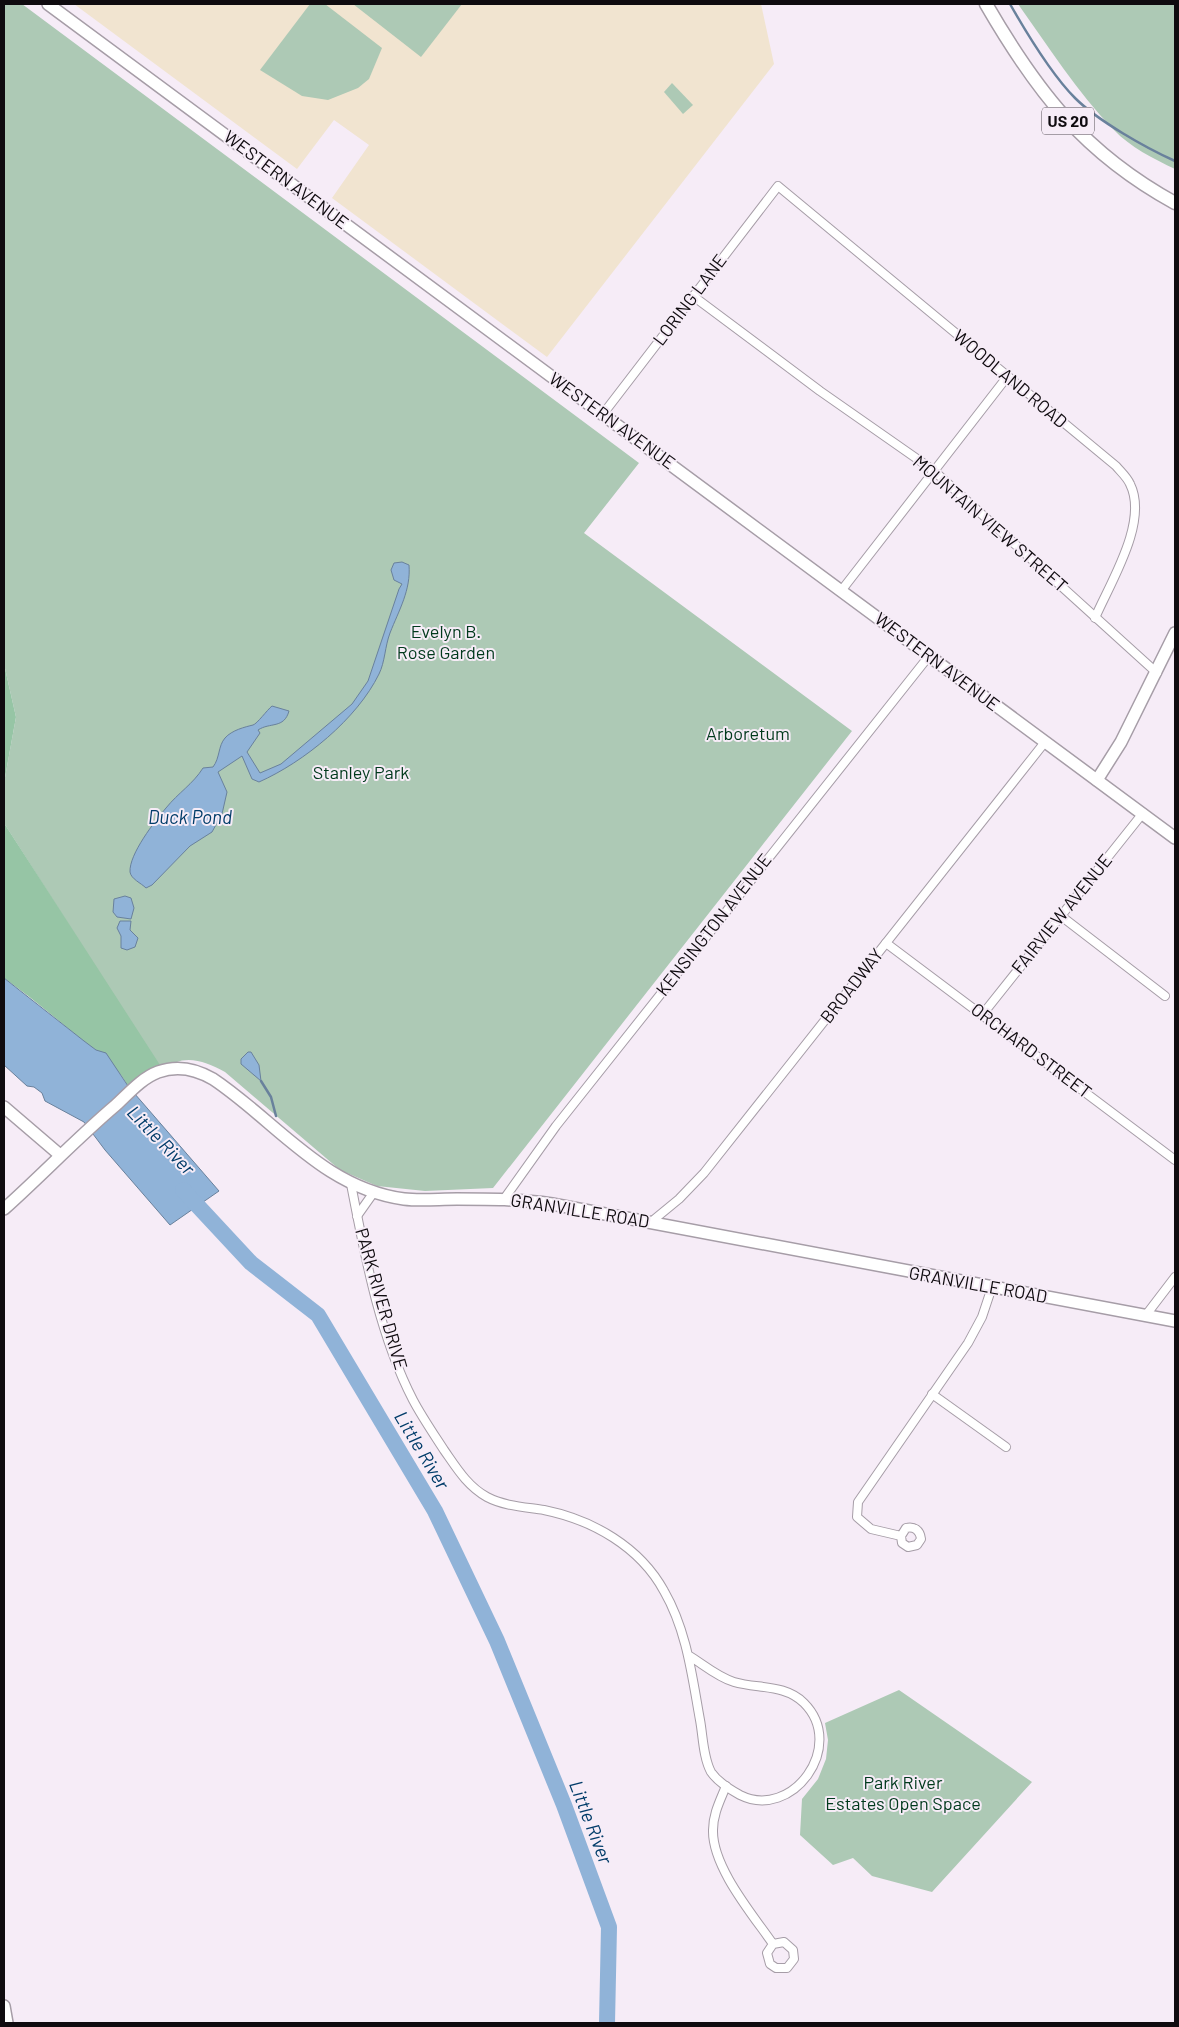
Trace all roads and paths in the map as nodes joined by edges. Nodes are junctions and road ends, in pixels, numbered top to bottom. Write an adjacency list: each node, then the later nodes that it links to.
1 (48, 4): 7 (main road, WESTERN AVENUE)
2 (986, 4): 4 (main road, US 20)
3 (778, 186): 5 (street, LORING LANE); 6 (street, WOODLAND ROAD)
4 (1175, 203)
5 (693, 296): 7 (street, LORING LANE); 8 (street, MOUNTAIN VIEW STREET)
6 (1007, 376): 8 (street); 10 (street, WOODLAND ROAD)
7 (603, 414): 9 (main road, WESTERN AVENUE)
8 (933, 470): 9 (street); 10 (street, MOUNTAIN VIEW STREET)
9 (841, 591): 12 (main road, WESTERN AVENUE)
10 (1095, 618): 13 (street, MOUNTAIN VIEW STREET)
11 (1175, 634): 13 (main road)
12 (929, 656): 14 (main road, WESTERN AVENUE); 27 (street, KENSINGTON AVENUE)
13 (1157, 673): 15 (main road)
14 (1045, 742): 15 (main road, WESTERN AVENUE); 19 (street, BROADWAY)
15 (1097, 780): 16 (main road, WESTERN AVENUE)
16 (1143, 814): 17 (main road, WESTERN AVENUE); 18 (street, FAIRVIEW AVENUE)
17 (1175, 838)
18 (1061, 916): 20 (street); 21 (street, FAIRVIEW AVENUE)
19 (886, 943): 21 (street, ORCHARD STREET); 30 (street, BROADWAY)
20 (1164, 996)
21 (982, 1015): 24 (street, ORCHARD STREET)
22 (4, 1107): 23 (main road)
23 (60, 1155): 25 (main road, GRANVILLE ROAD); 28 (main road, GRANVILLE ROAD)
24 (1175, 1160)
25 (351, 1184): 26 (main road, GRANVILLE ROAD); 29 (street, PARK RIVER DRIVE)
26 (374, 1192): 27 (main road, GRANVILLE ROAD); 29 (street, PARK RIVER DRIVE)
27 (504, 1199): 30 (main road, GRANVILLE ROAD)
28 (4, 1209)
29 (357, 1216): 38 (street, PARK RIVER DRIVE)
30 (651, 1222): 32 (main road, GRANVILLE ROAD)
31 (1175, 1277): 33 (street)
32 (992, 1287): 33 (main road, GRANVILLE ROAD); 35 (street)
33 (1146, 1315): 34 (main road, GRANVILLE ROAD)
34 (1175, 1321)
35 (932, 1394): 36 (street); 37 (street)
36 (1006, 1447)
37 (901, 1536)
38 (688, 1655): 39 (street, PARK RIVER DRIVE); 39 (street, PARK RIVER DRIVE)
39 (726, 1786): 40 (street)
40 (773, 1944)
41 (4, 2006): 42 (main road)
42 (7, 2023)

